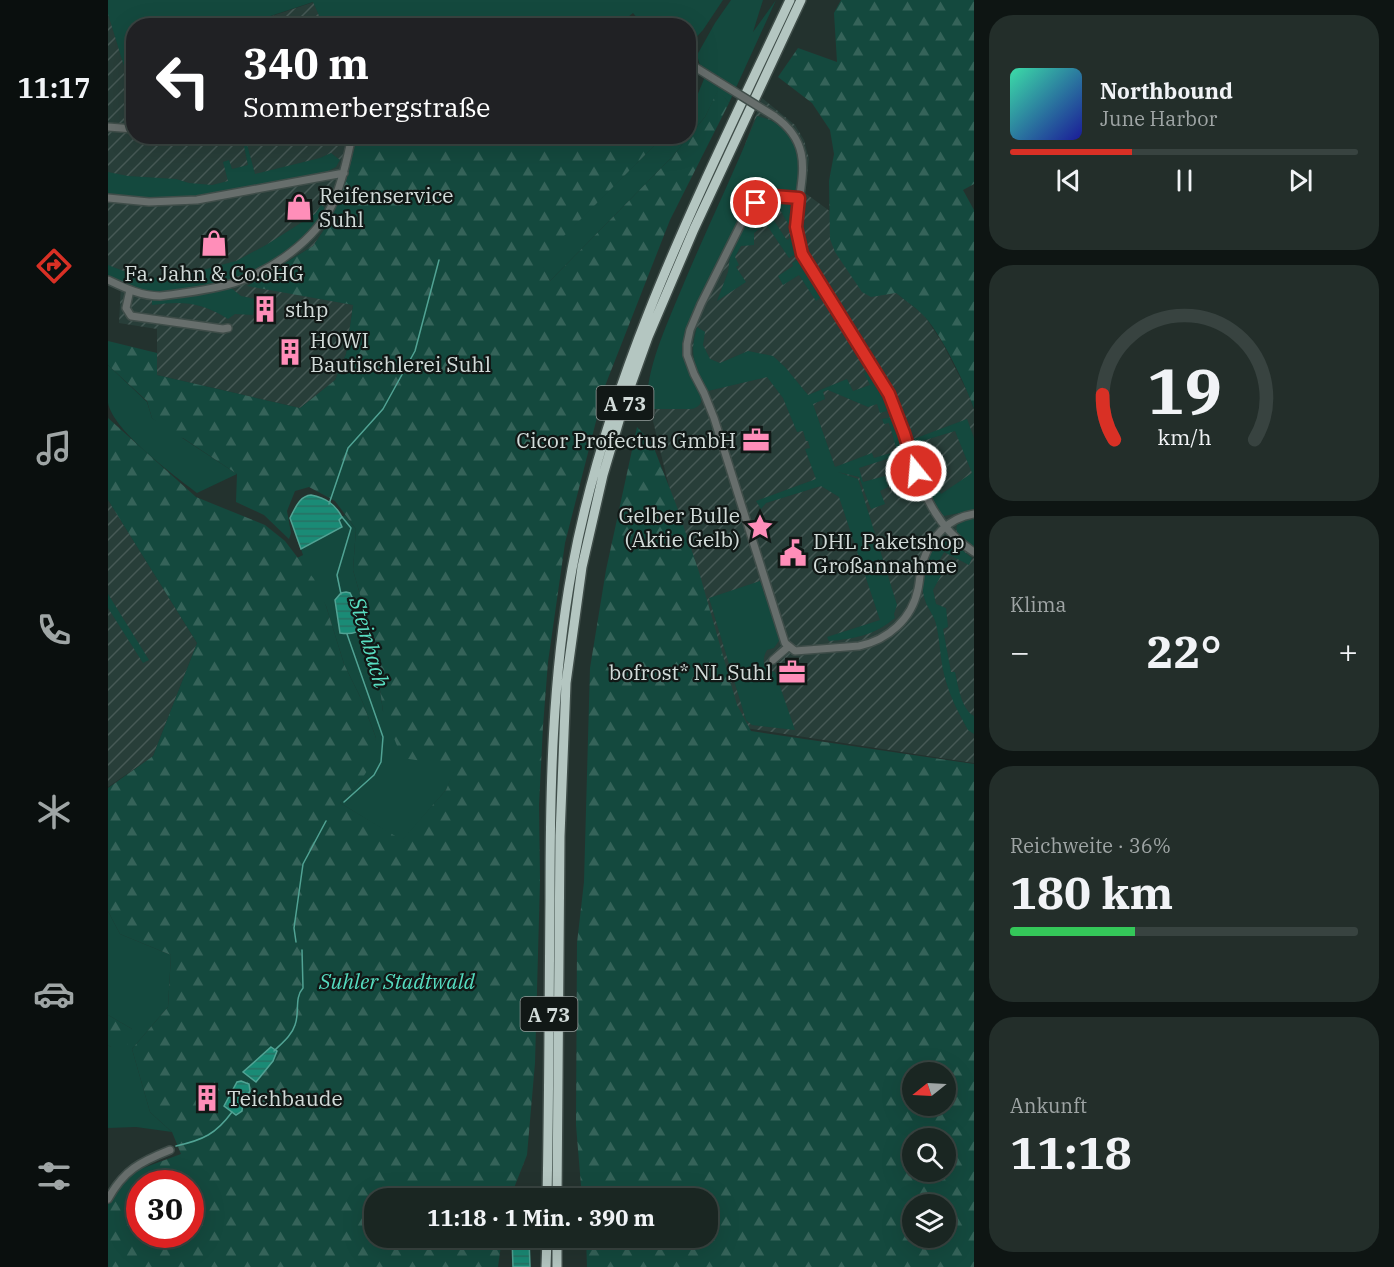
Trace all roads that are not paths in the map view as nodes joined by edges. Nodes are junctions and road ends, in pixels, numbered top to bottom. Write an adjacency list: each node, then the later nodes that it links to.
1 (789, 0): 18 (highway, A 73)
2 (801, 0): 18 (highway, A 73)
3 (696, 68): 9 (street, bridge)
4 (108, 127): 5 (street)
5 (126, 128)
6 (350, 144): 7 (street)
7 (344, 173): 8 (street); 11 (street)
8 (108, 198)
9 (799, 198): 14 (street); 16 (street)
10 (108, 280): 11 (street)
11 (130, 290): 12 (street)
12 (228, 328)
13 (974, 514): 14 (street)
14 (944, 526): 15 (street); 16 (street)
15 (974, 552)
16 (788, 647): 17 (street)
17 (773, 660)
18 (555, 836): 20 (highway, A 73)
19 (170, 1150): 21 (street)
20 (552, 1188)
21 (108, 1199)
22 (547, 1248): 24 (highway)
23 (557, 1248): 25 (highway)
24 (546, 1267)
25 (556, 1267)

